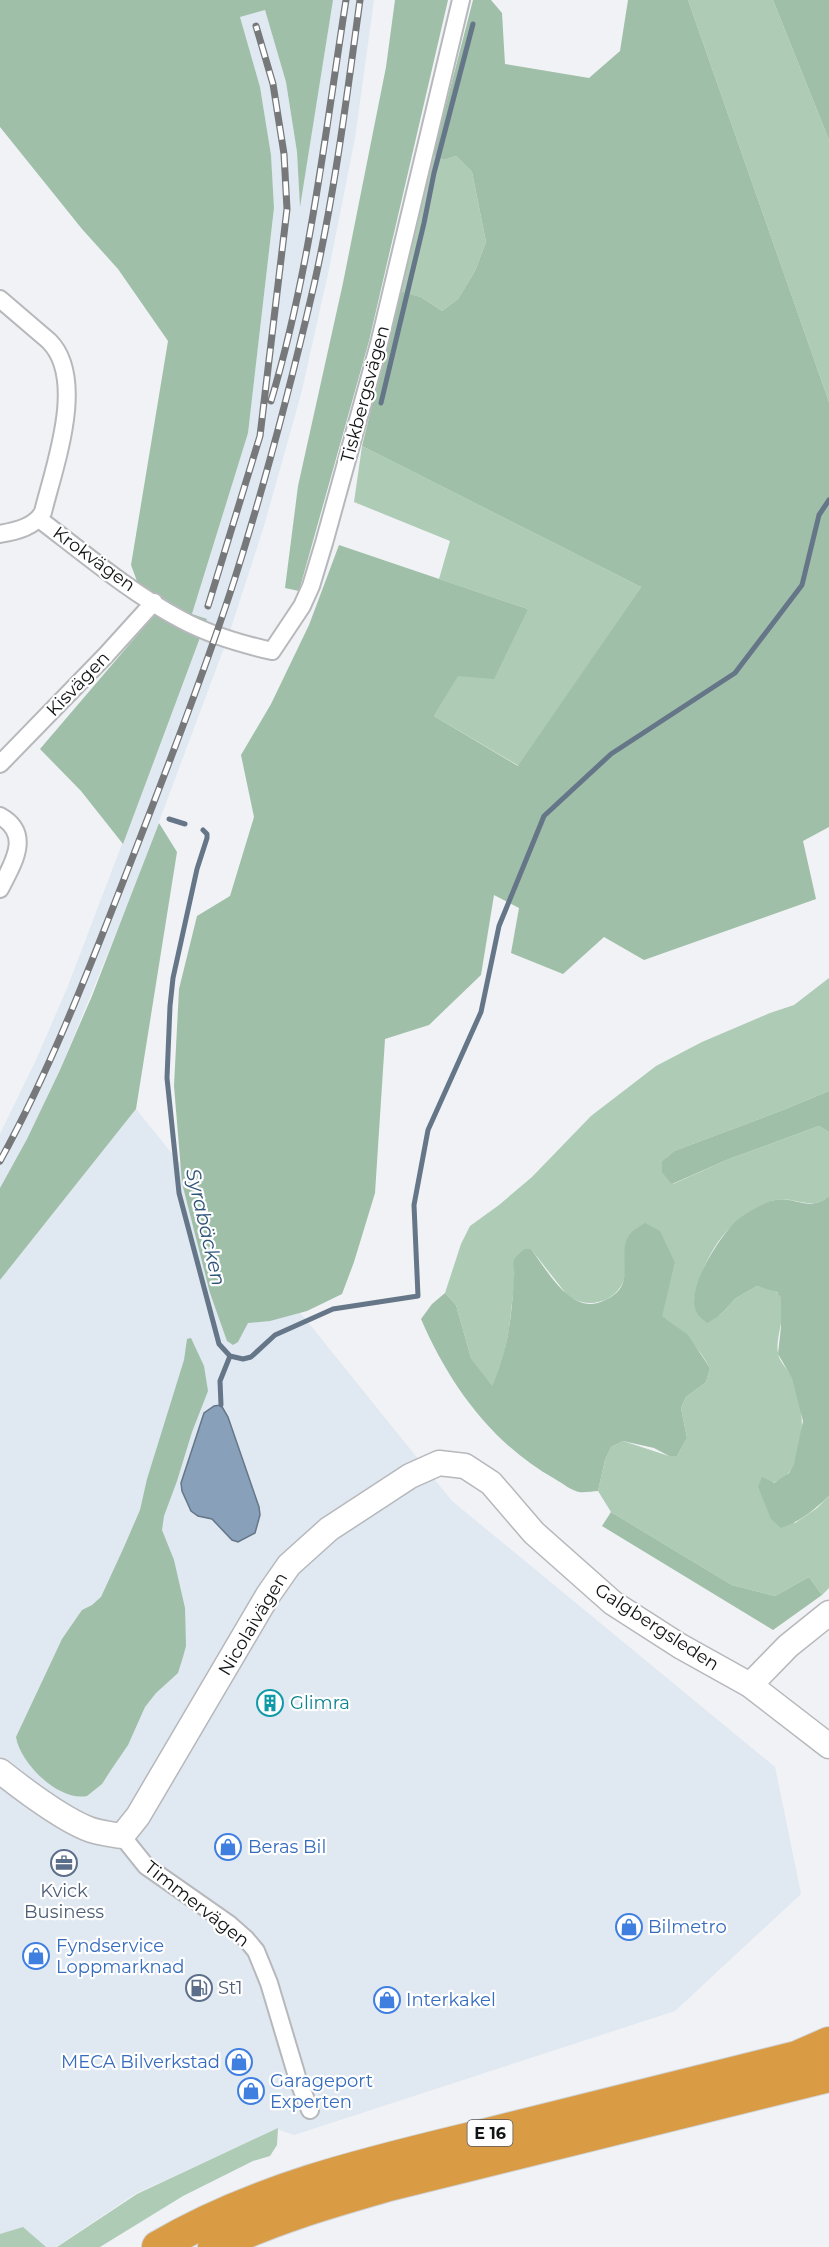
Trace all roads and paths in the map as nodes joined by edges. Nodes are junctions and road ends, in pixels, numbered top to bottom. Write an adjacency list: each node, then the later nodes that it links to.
1 (461, 0): 5 (street, Tiskbergsvägen)
2 (0, 299): 3 (street)
3 (39, 519): 4 (street, Krokvägen); 5 (street, Krokvägen)
4 (0, 534)
5 (154, 602): 6 (street, Kisvägen)
6 (7, 747): 7 (street, Kisvägen)
7 (0, 764)
8 (0, 816): 9 (street)
9 (0, 890)
10 (436, 1464): 12 (street, Galgbergsleden); 15 (street, Nicolaivägen)
11 (829, 1613): 12 (street)
12 (750, 1685): 13 (street, Galgbergsleden)
13 (829, 1746)
14 (0, 1771): 15 (street)
15 (122, 1836): 18 (street, Timmervägen)
16 (829, 2043): 19 (highway, E 16)
17 (829, 2076): 20 (highway, E 16)
18 (310, 2110)
19 (158, 2247)
20 (214, 2247)

